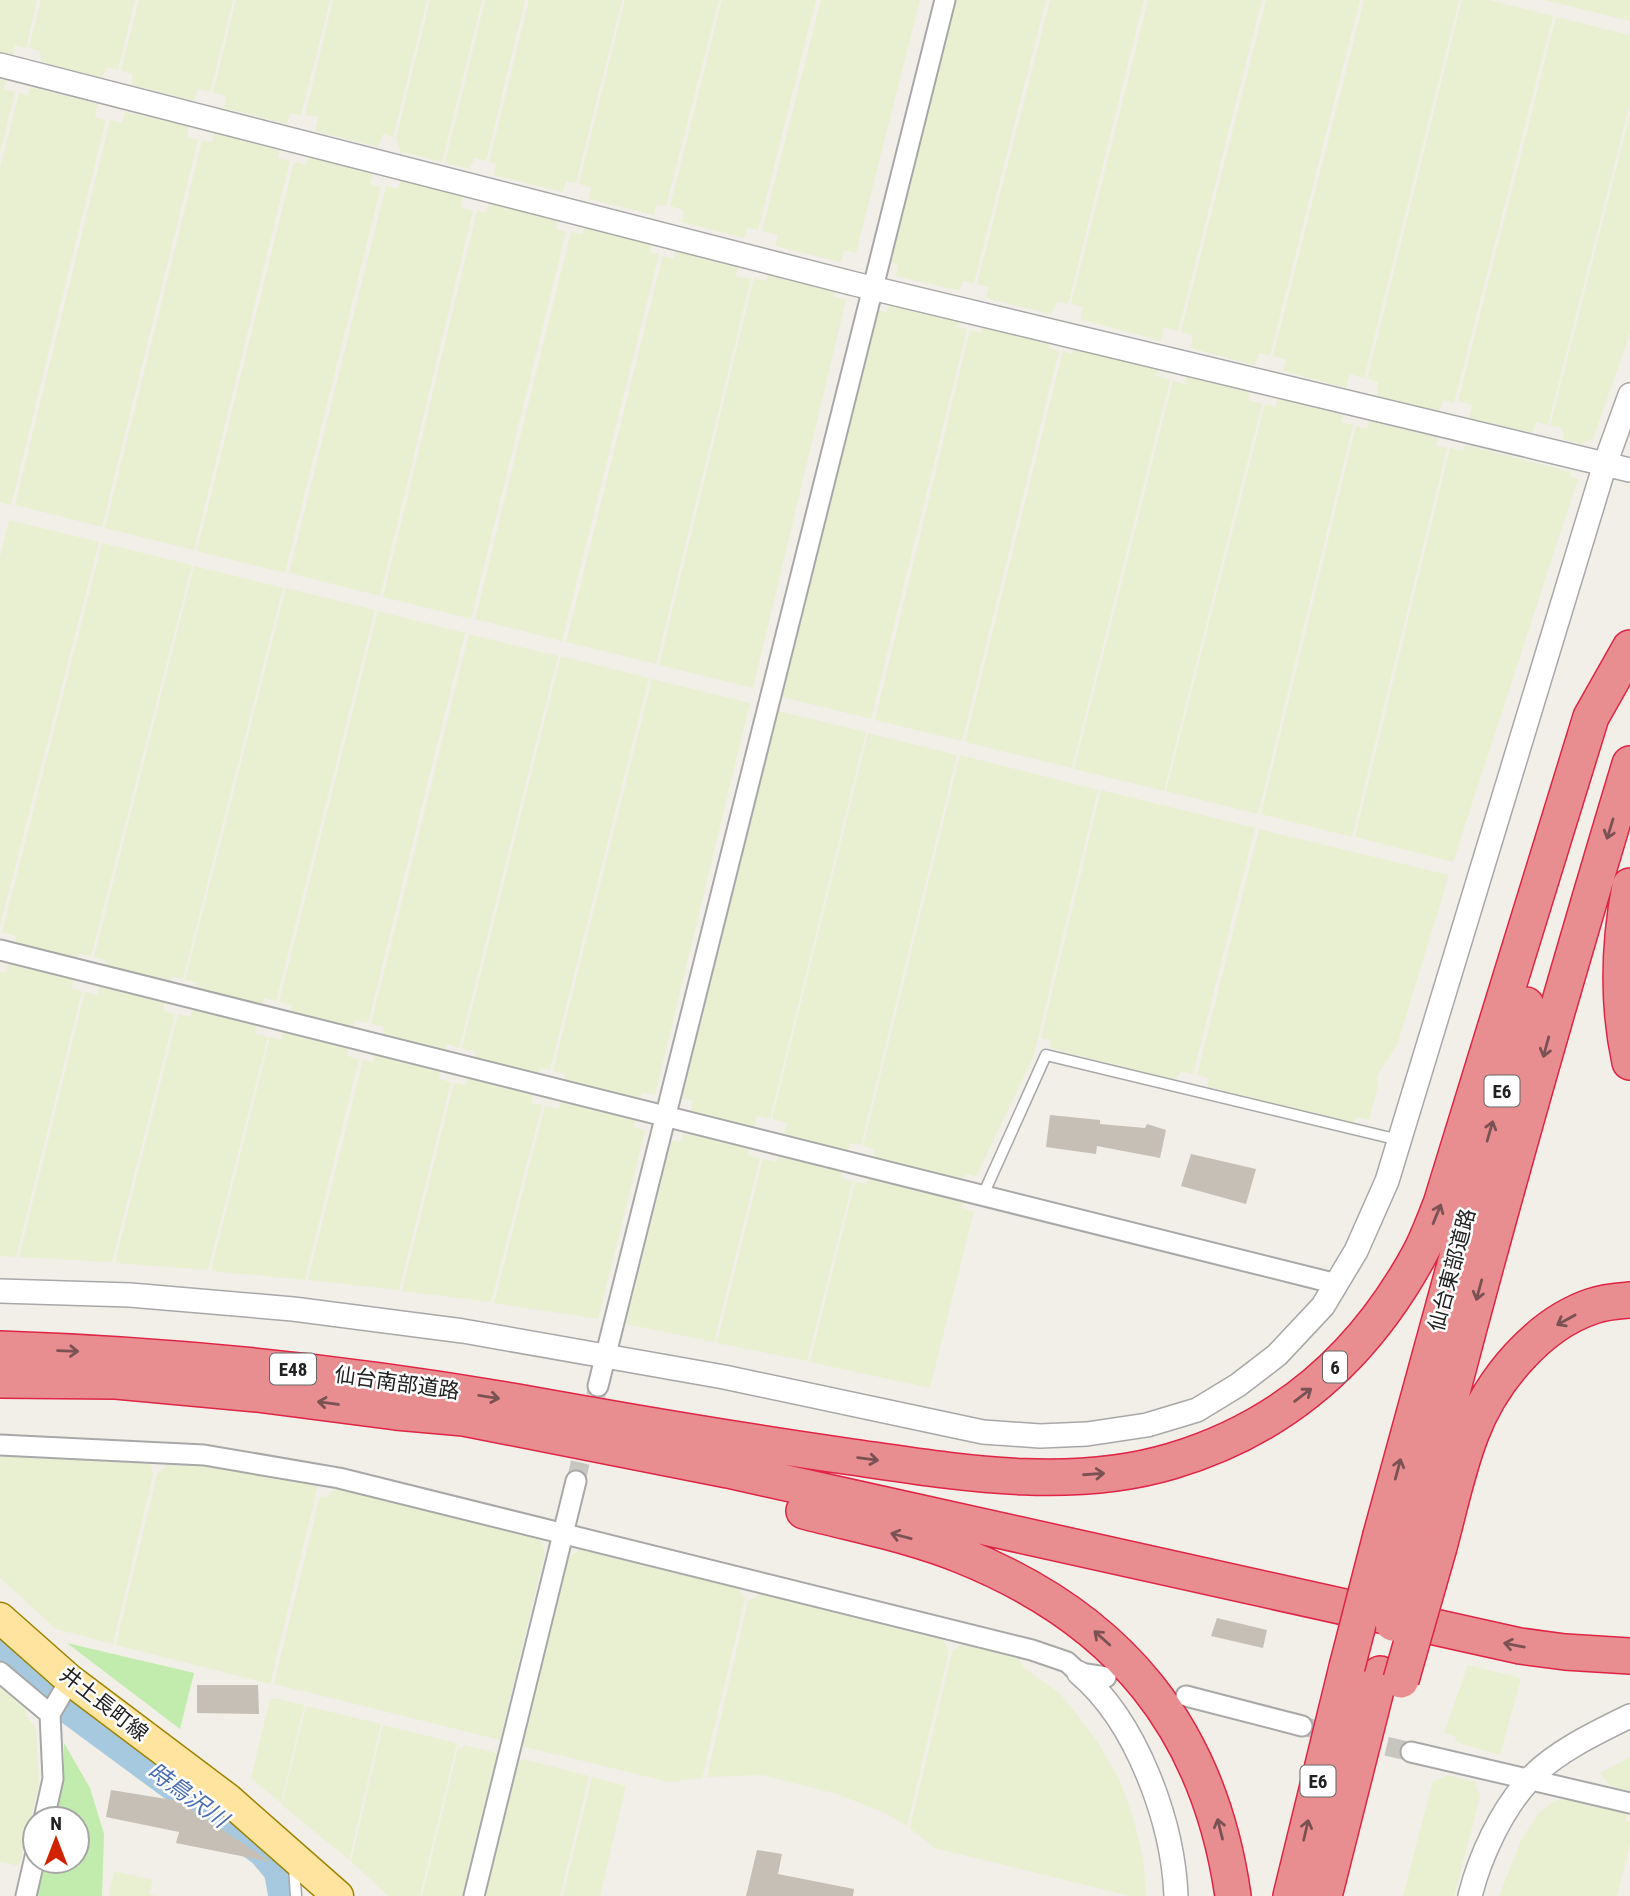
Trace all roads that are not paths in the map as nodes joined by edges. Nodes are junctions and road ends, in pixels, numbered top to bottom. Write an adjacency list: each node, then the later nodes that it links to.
1 (945, 0): 3 (street)
2 (0, 65): 3 (street)
3 (875, 288): 5 (street); 12 (street)
4 (1630, 395): 5 (street)
5 (1605, 464): 6 (street); 13 (street)
6 (1630, 470)
7 (1630, 648): 21 (highway, 6, one-way to 7); 26 (highway, 仙台東部道路 / E6, one-way to 7)
8 (1630, 764): 26 (highway, 仙台東部道路 / E6, one-way to 26)
9 (1630, 886): 11 (highway)
10 (0, 950): 12 (street)
11 (1630, 1062)
12 (664, 1115): 14 (street); 19 (street)
13 (1399, 1140): 14 (lane); 15 (street)
14 (983, 1195): 15 (street)
15 (1337, 1284): 19 (street)
16 (0, 1292): 19 (street)
17 (1630, 1300): 26 (highway, one-way to 26)
18 (0, 1349): 21 (highway, 仙台南部道路 / E48, one-way to 21)
19 (605, 1355): 21 (street)
20 (0, 1380): 22 (highway, 仙台南部道路 / E48, one-way to 20)
21 (590, 1400): 28 (highway)
22 (396, 1412): 29 (highway, one-way to 22); 50 (highway, one-way to 22)
23 (0, 1445): 25 (street)
24 (576, 1481): 25 (street)
25 (562, 1532): 31 (street); 48 (street)
26 (1411, 1542): 32 (highway, 仙台東部道路 / E6, bridge)
27 (0, 1618): 34 (main road, 井土長町線)
28 (1630, 1634)
29 (1630, 1656)
30 (0, 1672): 36 (street)
31 (1079, 1673): 33 (street); 49 (street)
32 (1376, 1673): 51 (highway, 仙台東部道路 / E6, one-way to 32); 52 (highway, 仙台東部道路 / E6); 53 (highway)
33 (1106, 1677)
34 (70, 1680): 36 (street); 43 (main road, 井土長町線)
35 (1186, 1696): 38 (street)
36 (50, 1714): 42 (street)
37 (1630, 1716): 40 (street)
38 (1302, 1726)
39 (1411, 1752): 40 (street)
40 (1530, 1779): 41 (street); 54 (street)
41 (1630, 1803)
42 (47, 1805)
43 (292, 1856): 46 (lane); 47 (main road, 井土長町線)
44 (31, 1875): 45 (street)
45 (26, 1896)
46 (296, 1896)
47 (338, 1896)
48 (474, 1896)
49 (1175, 1896)
50 (1233, 1896)
51 (1291, 1896)
52 (1324, 1896)
53 (1345, 1896)
54 (1470, 1896)

